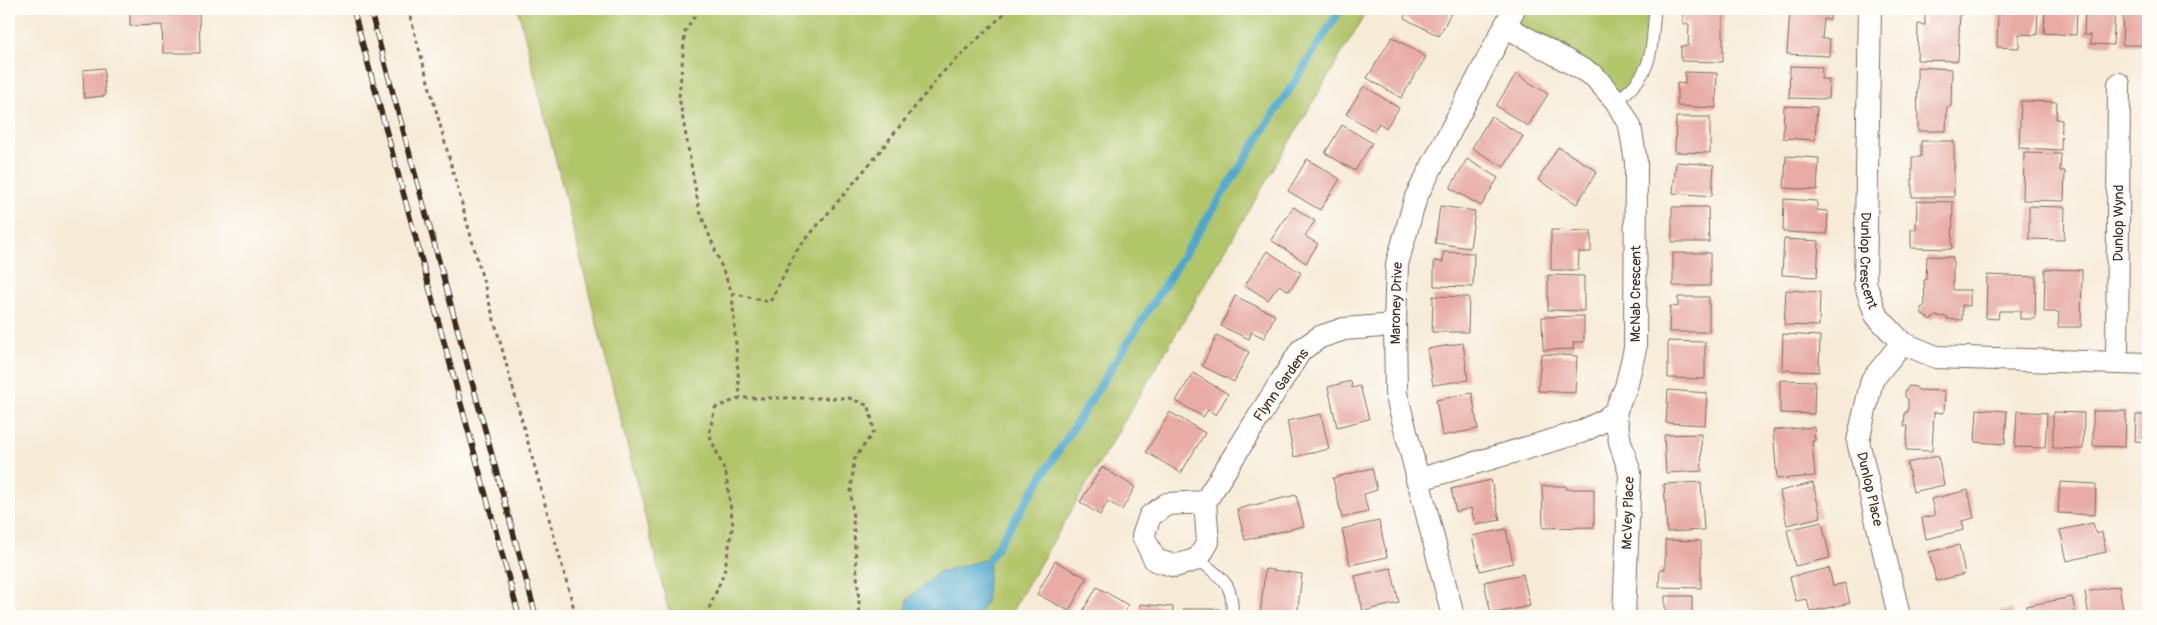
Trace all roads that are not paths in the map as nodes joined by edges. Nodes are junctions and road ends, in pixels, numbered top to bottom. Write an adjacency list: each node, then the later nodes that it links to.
1 (1656, 9): 5 (lane)
2 (1870, 9): 7 (street, Dunlop Crescent)
3 (1510, 17): 5 (street, McNab Crescent); 6 (street, Maroney Drive)
4 (2119, 84): 8 (street, Dunlop Wynd)
5 (1616, 101): 10 (street, McNab Crescent)
6 (1395, 325): 11 (street, Maroney Drive); 12 (street, Flynn Gardens)
7 (1902, 343): 8 (street, Dunlop Crescent); 17 (street, Dunlop Place)
8 (2117, 363): 9 (street, Dunlop Crescent)
9 (2148, 364)
10 (1615, 412): 11 (street); 16 (street, McVey Place)
11 (1417, 480): 15 (street, Maroney Drive)
12 (1205, 502): 13 (street); 13 (street)
13 (1198, 559): 14 (lane)
14 (1232, 616)
15 (1453, 616)
16 (1624, 616)
17 (1899, 616)

